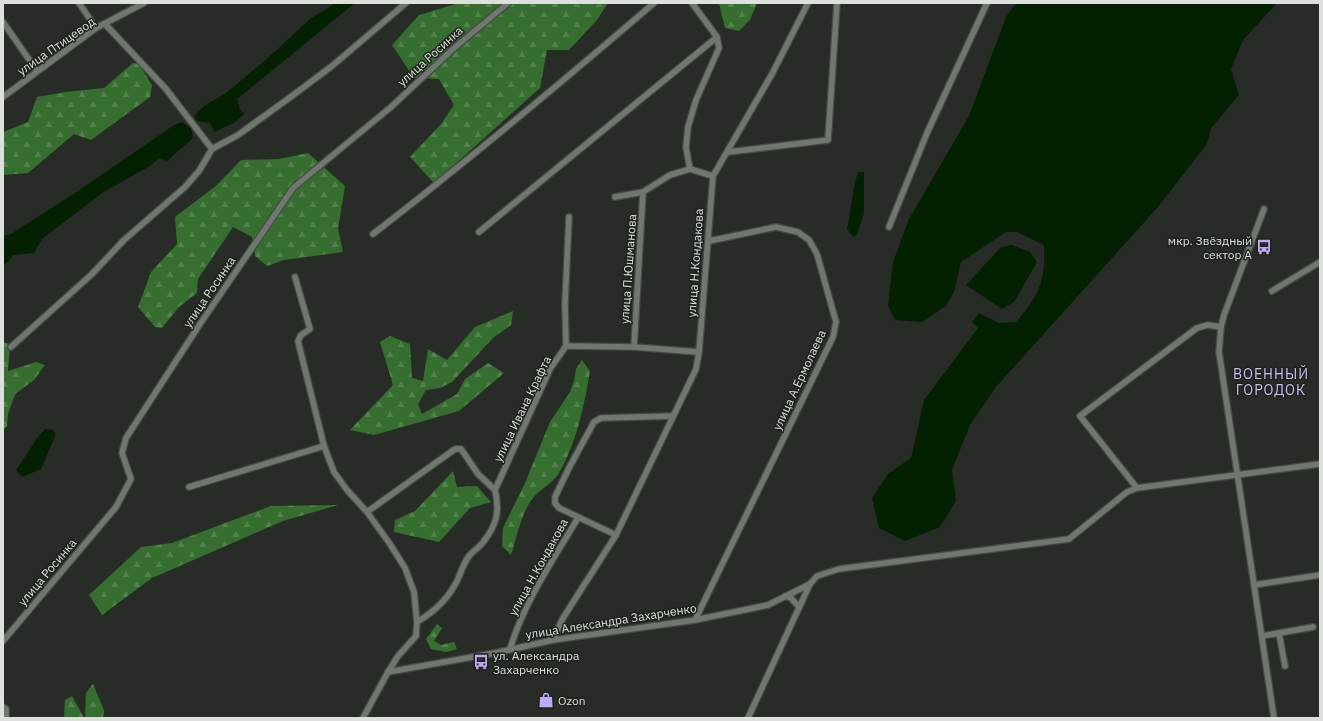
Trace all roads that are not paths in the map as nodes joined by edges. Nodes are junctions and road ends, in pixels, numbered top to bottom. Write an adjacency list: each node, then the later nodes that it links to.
1 (79, 3): 12 (street)
2 (144, 3): 11 (street, улица Птицевод)
3 (406, 3): 16 (street)
4 (508, 3): 57 (street, улица Росинка)
5 (654, 3): 26 (street)
6 (692, 3): 13 (street)
7 (808, 3): 17 (street)
8 (837, 3): 17 (street)
9 (987, 3): 24 (street)
10 (3, 22): 14 (street)
11 (105, 24): 12 (street, улица Птицевод); 16 (street)
12 (96, 28): 14 (street, улица Птицевод)
13 (717, 37): 18 (street); 25 (street)
14 (38, 71): 15 (street, улица Птицевод)
15 (3, 97)
16 (212, 149): 33 (street)
17 (728, 152): 19 (street)
18 (690, 169): 19 (street); 20 (street)
19 (713, 176): 27 (street, улица Н.Кондакова)
20 (643, 192): 21 (street); 34 (street, улица П.Юшманова)
21 (615, 197)
22 (1264, 208): 31 (street)
23 (569, 217): 32 (street)
24 (889, 227)
25 (479, 232)
26 (373, 234)
27 (709, 241): 35 (street, улица Н.Кондакова); 51 (street, улица А.Ермолаева)
28 (1320, 262): 30 (street)
29 (295, 278): 37 (street)
30 (1272, 291)
31 (1220, 327): 39 (street); 41 (street)
32 (566, 346): 34 (street); 42 (street, улица Ивана Крафта)
33 (11, 347)
34 (634, 347): 35 (street)
35 (699, 352): 36 (street, улица Н.Кондакова)
36 (673, 416): 44 (street, улица Н.Кондакова); 45 (street, улица Н.Кондакова)
37 (324, 446): 40 (street); 43 (street)
38 (1320, 464): 39 (street)
39 (1237, 476): 41 (street); 48 (street)
40 (189, 488)
41 (1137, 488): 47 (street, улица Александра Захарченко)
42 (495, 490): 43 (street); 52 (street)
43 (367, 512): 52 (street)
44 (578, 518): 45 (street, улица Н.Кондакова); 58 (street, улица Н.Кондакова)
45 (616, 535): 56 (street, улица Н.Кондакова)
46 (1320, 575): 48 (street)
47 (810, 584): 49 (street, улица Александра Захарченко); 50 (street)
48 (1254, 585): 55 (street)
49 (785, 596): 50 (street); 51 (street, улица Александра Захарченко)
50 (799, 607): 64 (street)
51 (696, 620): 56 (street, улица Александра Захарченко)
52 (417, 622): 60 (street)
53 (1313, 627): 54 (street)
54 (1279, 633): 55 (street); 59 (street)
55 (1262, 636): 65 (street)
56 (553, 640): 58 (street, улица Александра Захарченко)
57 (3, 641)
58 (510, 649): 60 (street, улица Александра Захарченко)
59 (1285, 666)
60 (388, 672): 63 (street)
61 (3, 707): 62 (street)
62 (6, 718)
63 (363, 718)
64 (748, 718)
65 (1274, 718)

